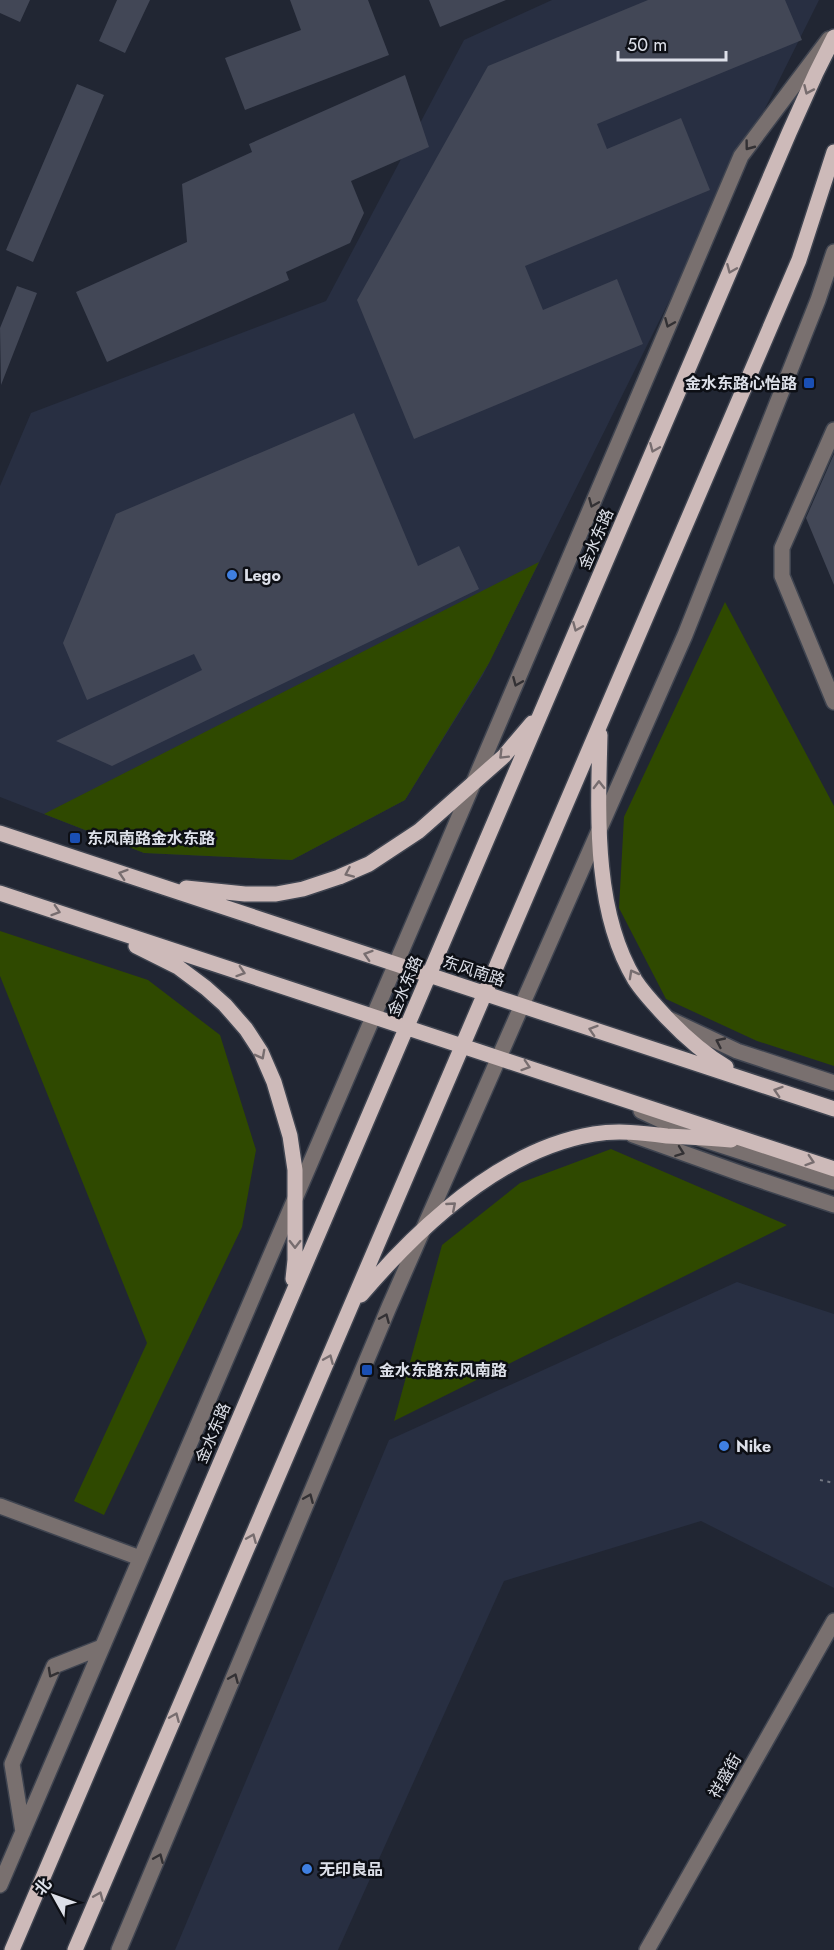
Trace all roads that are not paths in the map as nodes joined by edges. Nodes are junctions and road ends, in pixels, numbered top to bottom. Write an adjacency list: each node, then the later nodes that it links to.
1 (834, 32): 9 (street, one-way to 9)
2 (834, 37): 7 (main road, 金水东路, one-way to 7)
3 (834, 152): 8 (main road)
4 (834, 252): 10 (street)
5 (834, 430): 6 (street)
6 (834, 702)
7 (542, 712): 9 (main road, one-way to 9); 16 (main road, 金水东路)
8 (600, 726): 10 (main road, one-way to 8); 17 (main road)
9 (475, 781): 12 (main road, one-way to 12); 15 (street)
10 (600, 826): 18 (street); 20 (main road, one-way to 10)
11 (0, 833): 12 (main road, 东风南路, one-way to 11)
12 (158, 885): 15 (main road, 东风南路, one-way to 12)
13 (0, 893): 14 (main road, one-way to 14)
14 (85, 921): 19 (main road, one-way to 19); 33 (main road, one-way to 33)
15 (396, 964): 16 (main road, 东风南路); 19 (street)
16 (429, 975): 17 (main road, 东风南路); 21 (main road, 金水东路)
17 (485, 994): 18 (main road, 东风南路); 22 (main road)
18 (522, 1006): 23 (street); 24 (main road, 东风南路, one-way to 18)
19 (374, 1016): 21 (main road); 33 (street)
20 (666, 1017): 24 (main road); 25 (street, one-way to 20)
21 (407, 1026): 22 (main road); 36 (main road, 金水东路)
22 (464, 1045): 23 (main road); 37 (main road)
23 (499, 1057): 26 (main road, one-way to 26); 35 (street)
24 (752, 1082): 27 (main road, 东风南路, one-way to 24)
25 (834, 1083)
26 (592, 1088): 29 (street); 30 (main road)
27 (834, 1109)
28 (624, 1132): 29 (main road); 34 (street, one-way to 34); 35 (main road, one-way to 28)
29 (699, 1138): 30 (main road); 32 (street)
30 (750, 1141): 31 (main road, one-way to 31)
31 (834, 1169)
32 (834, 1182)
33 (295, 1198): 36 (main road, one-way to 36); 39 (street)
34 (834, 1204)
35 (422, 1233): 37 (main road); 46 (street, one-way to 35)
36 (291, 1296): 44 (main road, 金水东路)
37 (351, 1307): 45 (main road, one-way to 37)
38 (0, 1506): 39 (street)
39 (140, 1558): 41 (street)
40 (834, 1621): 47 (street, 祥盛街)
41 (102, 1647): 42 (street); 42 (street, one-way to 42)
42 (23, 1832): 43 (street)
43 (0, 1885)
44 (12, 1950)
45 (75, 1950)
46 (119, 1950)
47 (647, 1950)

